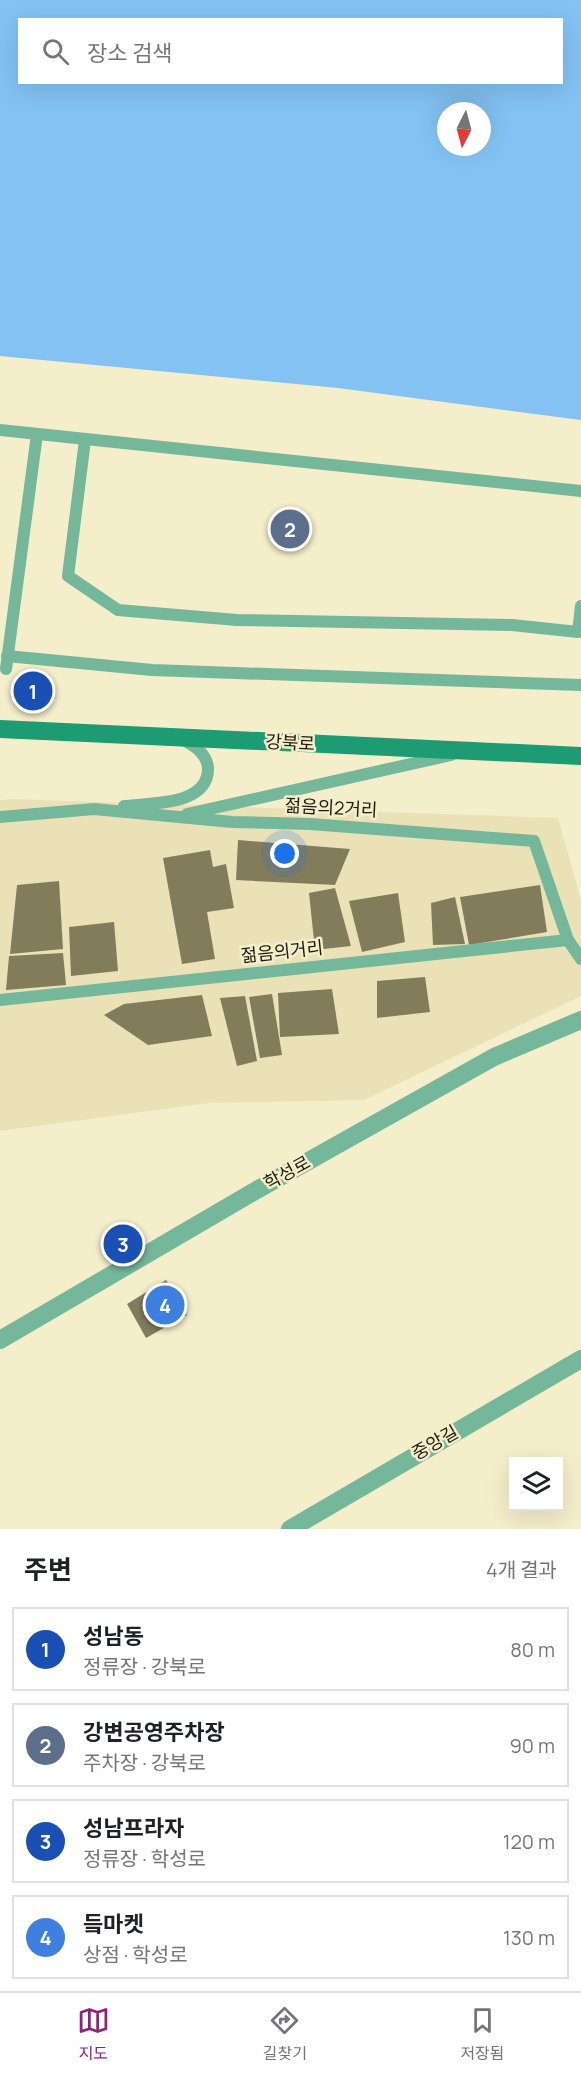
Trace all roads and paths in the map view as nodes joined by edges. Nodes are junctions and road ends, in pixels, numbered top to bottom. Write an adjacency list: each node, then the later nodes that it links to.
1 (0, 430): 2 (lane)
2 (37, 435): 3 (lane); 6 (lane)
3 (85, 440): 4 (lane); 5 (lane)
4 (581, 491)
5 (581, 606)
6 (581, 685)
7 (0, 729): 8 (main road, 강북로)
8 (177, 738): 9 (main road, 강북로); 11 (lane)
9 (467, 752): 10 (main road, 강북로); 12 (lane)
10 (581, 756)
11 (94, 809): 12 (lane, 젊음의2거리); 13 (lane, 젊음의2거리)
12 (177, 816): 14 (lane, 젊음의2거리)
13 (0, 817)
14 (568, 940): 15 (lane, 젊음의2거리); 16 (lane, 젊음의거리)
15 (581, 959)
16 (0, 1000)
17 (581, 1020): 18 (street, 학성로)
18 (0, 1340)
19 (581, 1359): 20 (street, 중앙길)
20 (290, 1529)

